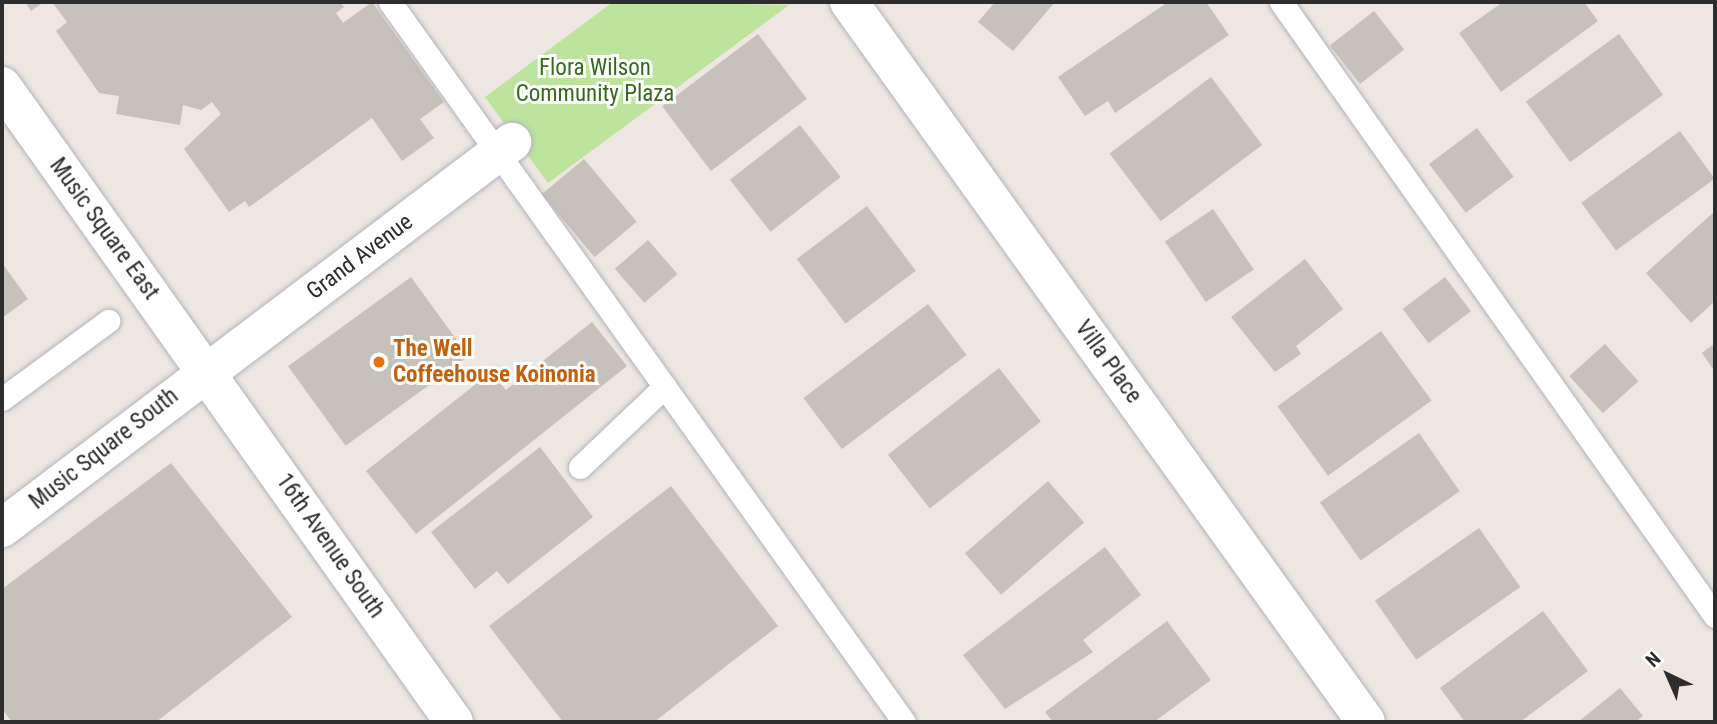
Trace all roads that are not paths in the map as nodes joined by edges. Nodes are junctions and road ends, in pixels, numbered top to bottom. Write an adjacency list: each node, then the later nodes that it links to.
1 (390, 2): 5 (lane)
2 (849, 2): 15 (street, Villa Place)
3 (1281, 2): 12 (lane)
4 (2, 86): 7 (street, Music Square East)
5 (506, 148): 7 (street, Grand Avenue); 8 (lane)
6 (108, 321): 9 (lane)
7 (207, 370): 11 (street, Music Square South); 13 (street, 16th Avenue South)
8 (665, 386): 10 (lane); 14 (lane)
9 (2, 399)
10 (580, 467)
11 (2, 528)
12 (1715, 616)
13 (451, 721)
14 (904, 722)
15 (1366, 722)

